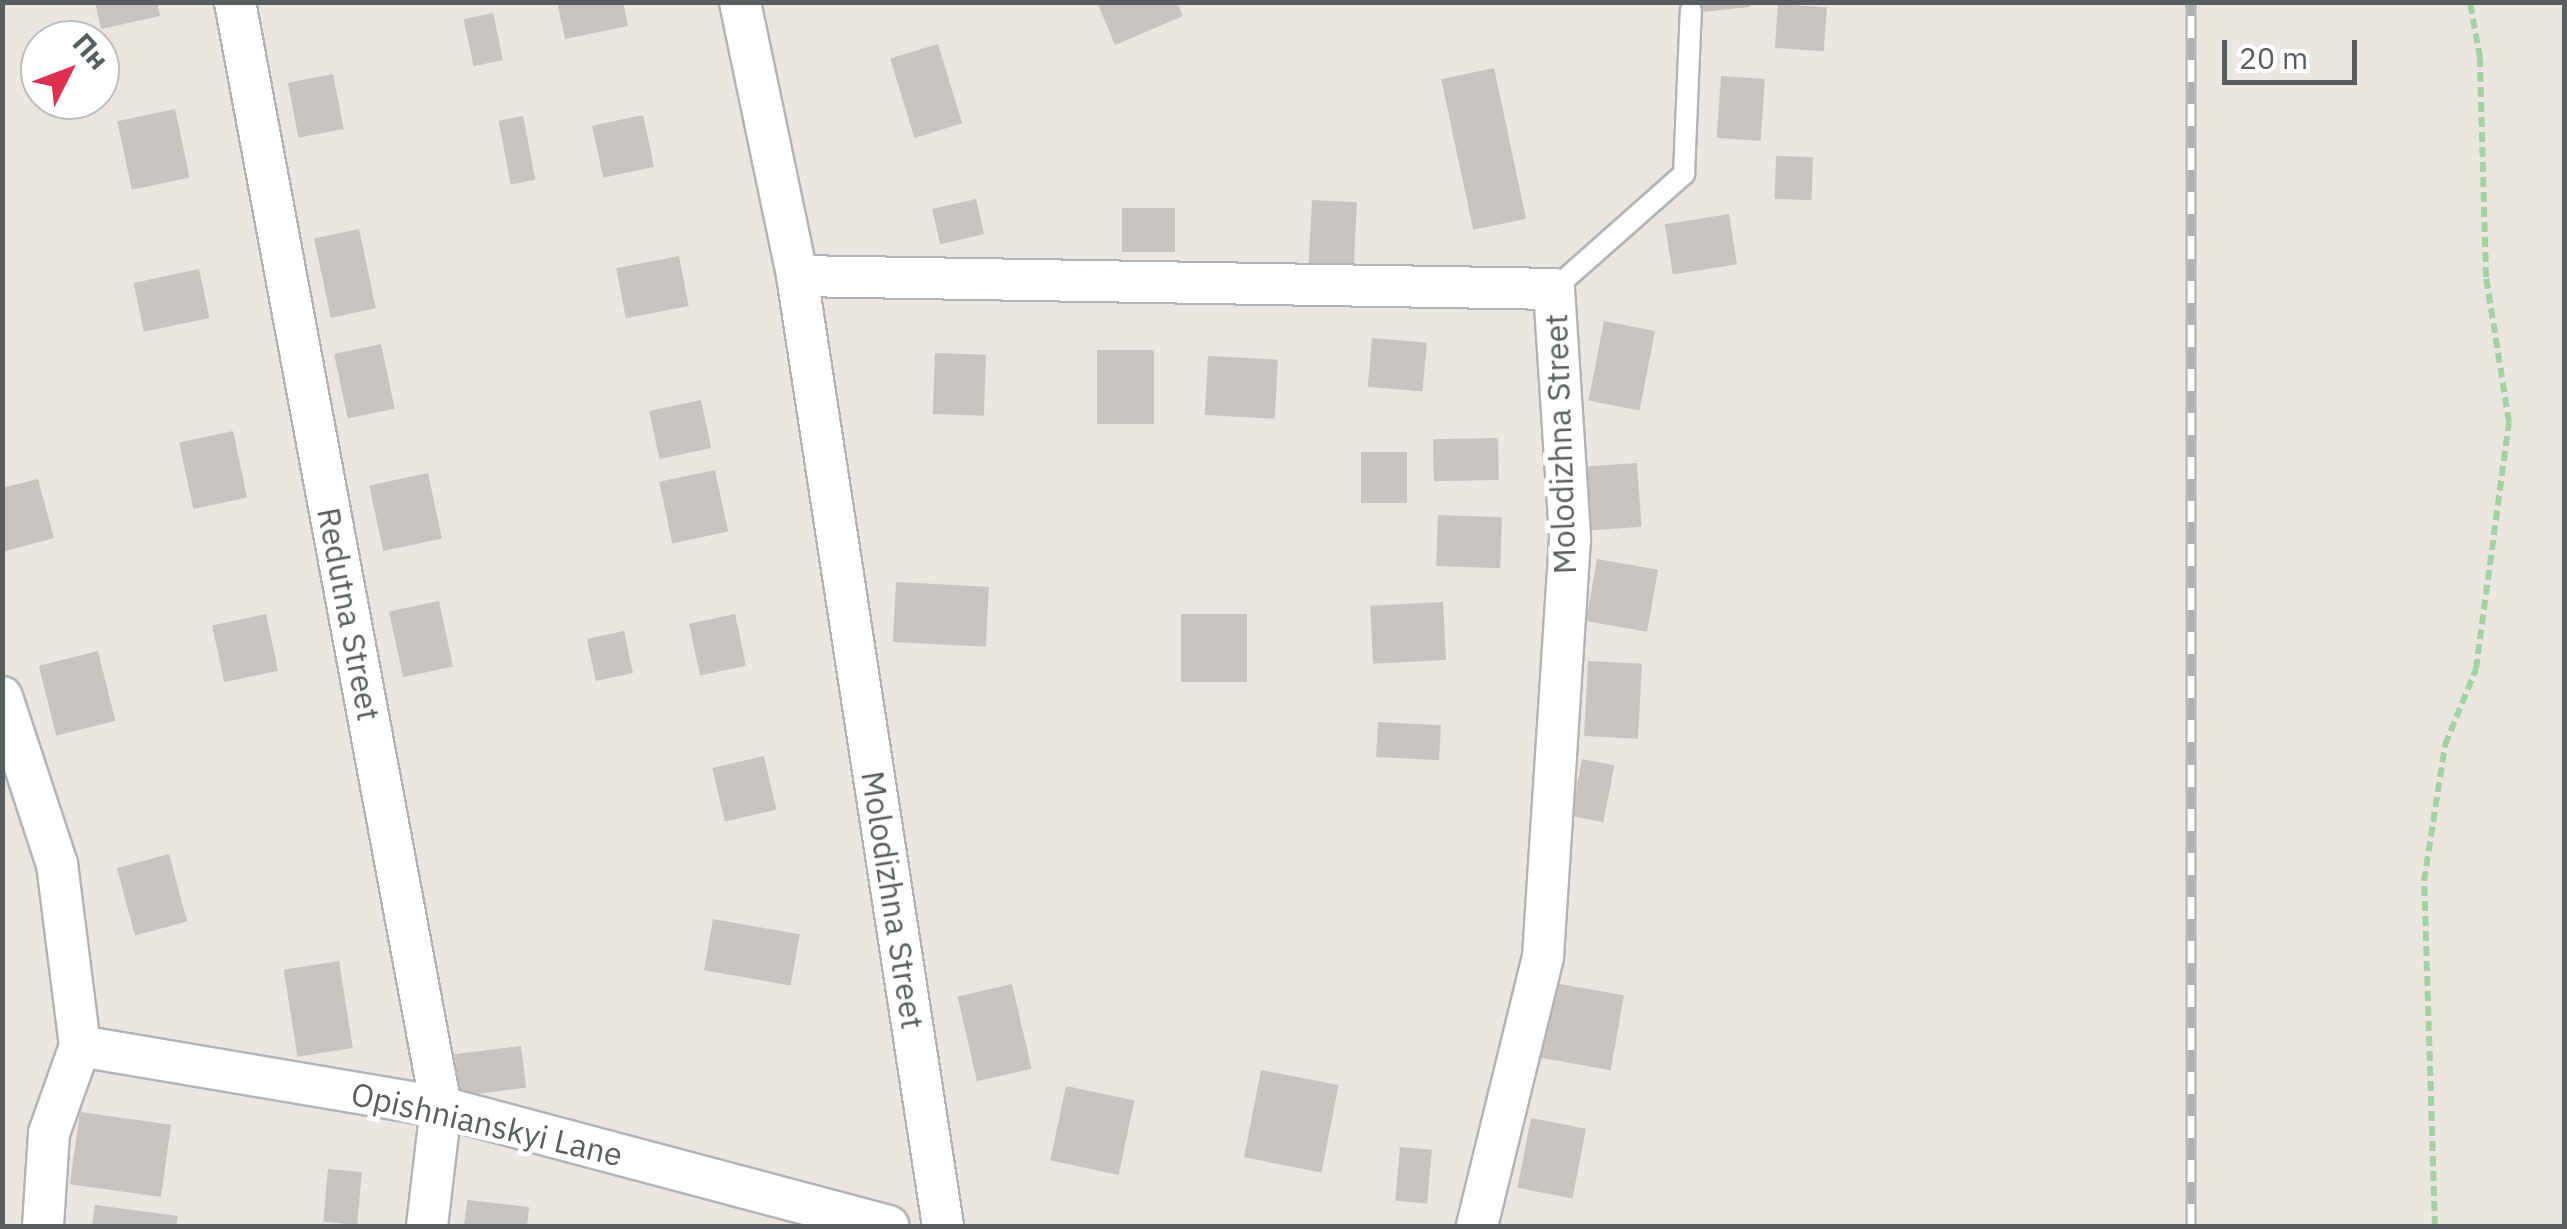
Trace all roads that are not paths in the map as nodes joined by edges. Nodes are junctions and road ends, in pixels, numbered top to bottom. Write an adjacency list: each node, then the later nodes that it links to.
1 (235, 2): 8 (street, Redutna Street)
2 (740, 2): 4 (street, Molodizhna Street)
3 (1691, 10): 5 (lane)
4 (797, 276): 5 (street, Molodizhna Street); 12 (street, Molodizhna Street)
5 (1554, 289): 13 (street, Molodizhna Street)
6 (2, 697): 7 (street)
7 (80, 1046): 8 (street, Opishnianskyi Lane); 9 (street)
8 (441, 1107): 10 (street, Redutna Street); 11 (street, Opishnianskyi Lane)
9 (43, 1226)
10 (427, 1226)
11 (888, 1226)
12 (943, 1226)
13 (1477, 1226)

